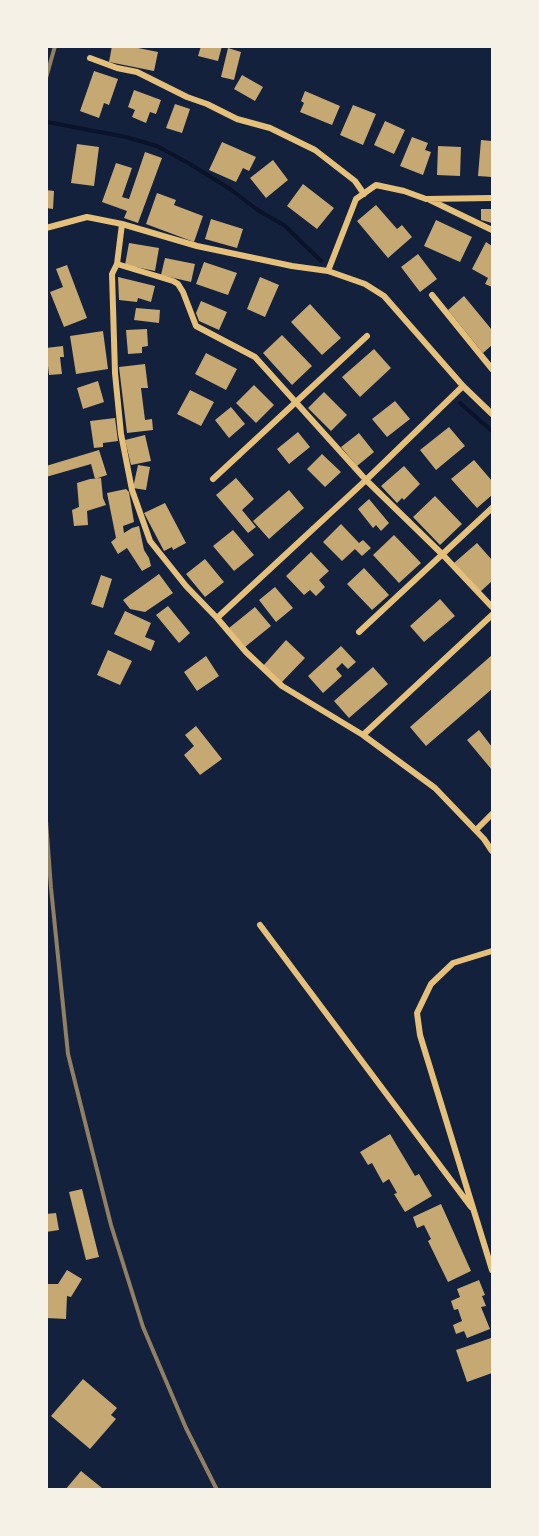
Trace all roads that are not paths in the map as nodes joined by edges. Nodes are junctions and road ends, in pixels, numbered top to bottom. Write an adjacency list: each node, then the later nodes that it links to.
1 (90, 58): 2 (street)
2 (364, 194): 4 (street); 9 (street)
3 (492, 198): 4 (street)
4 (426, 199): 7 (street)
5 (122, 224): 6 (street); 8 (street); 9 (street)
6 (46, 228)
7 (492, 230)
8 (117, 264): 14 (street); 22 (street)
9 (328, 271): 13 (street)
10 (432, 295): 12 (street)
11 (367, 336): 14 (street)
12 (492, 369)
13 (463, 386): 15 (street); 17 (street)
14 (297, 401): 16 (street); 17 (street)
15 (492, 414)
16 (213, 479)
17 (366, 480): 19 (street); 22 (street)
18 (492, 508): 19 (street)
19 (442, 555): 20 (street); 23 (street)
20 (492, 607)
21 (492, 615): 24 (street)
22 (217, 618): 24 (street)
23 (359, 632)
24 (363, 735): 26 (street)
25 (492, 814): 26 (street)
26 (476, 830): 27 (street)
27 (492, 851)
28 (260, 925): 30 (street)
29 (492, 951): 30 (street)
30 (475, 1212): 31 (street)
31 (492, 1270)

